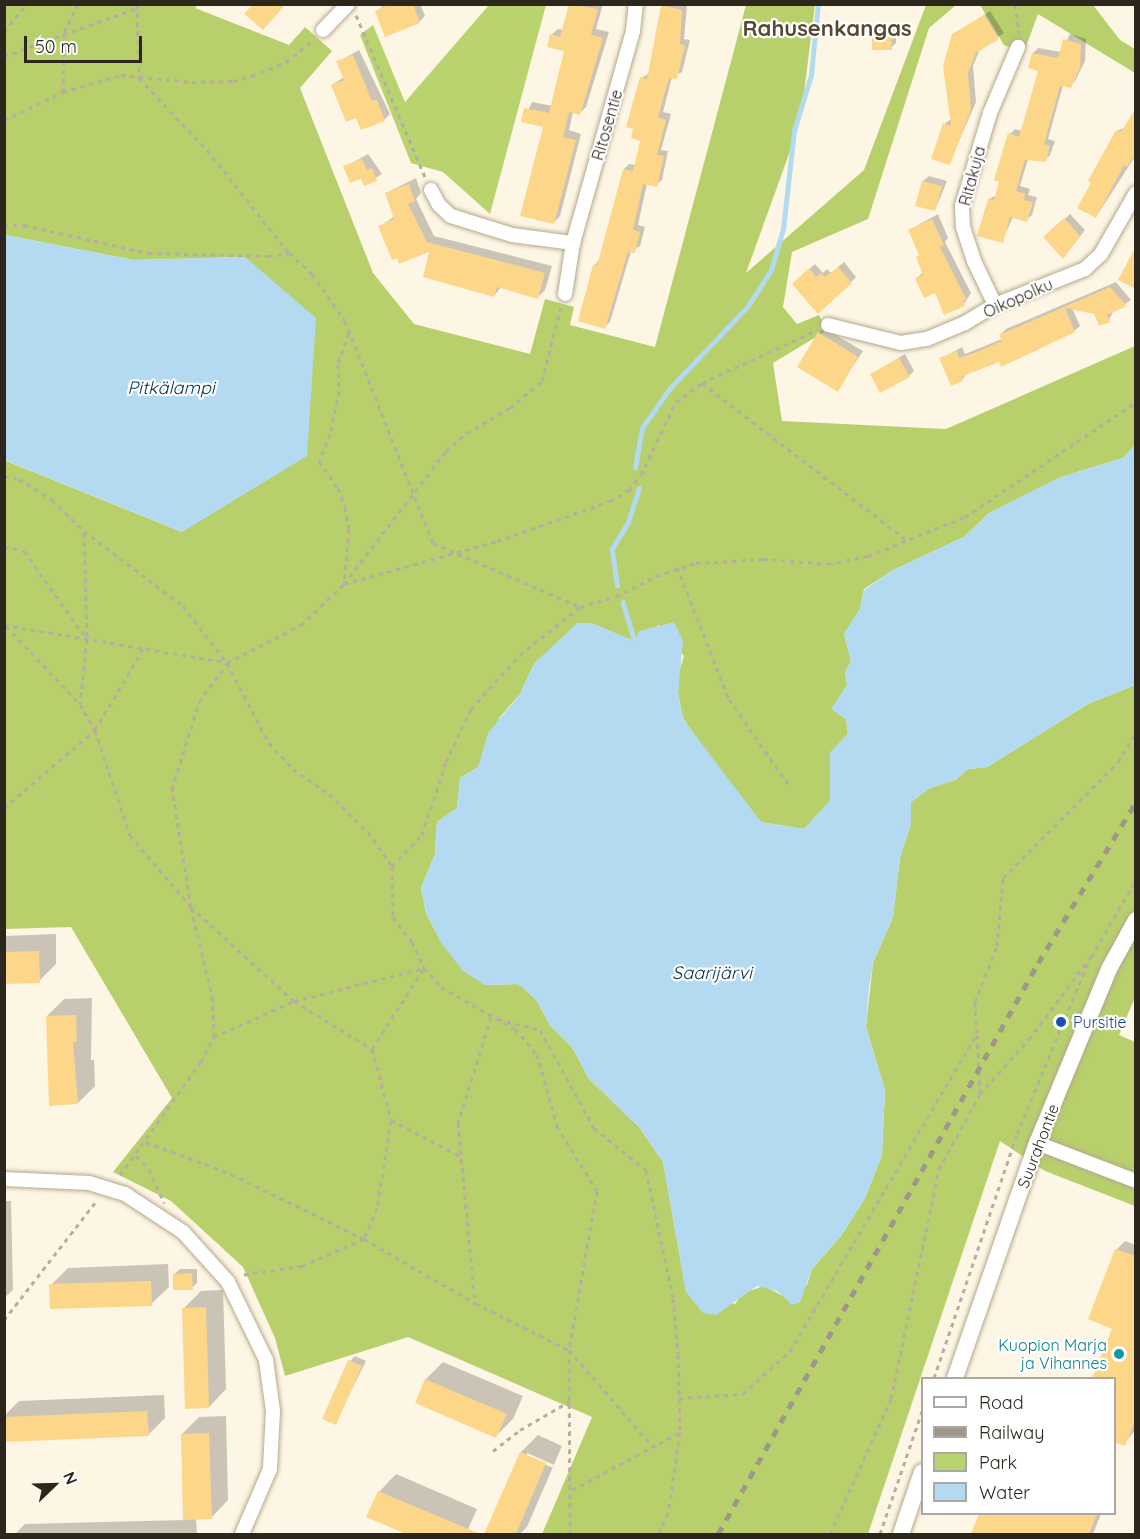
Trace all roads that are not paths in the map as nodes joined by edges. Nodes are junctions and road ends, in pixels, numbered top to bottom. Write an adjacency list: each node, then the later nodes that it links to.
1 (350, 4): 3 (street)
2 (636, 4): 7 (street, Ritosentie)
3 (323, 30)
4 (1018, 47): 9 (street, Ritakuja)
5 (431, 190): 7 (street)
6 (1136, 194): 9 (street, Oikopolku)
7 (573, 243): 8 (street, Ritosentie)
8 (565, 294)
9 (995, 305): 10 (street, Oikopolku)
10 (828, 325)
11 (1136, 920): 12 (street, Suurahontie)
12 (1037, 1143): 14 (street); 15 (street, Suurahontie)
13 (4, 1179): 17 (street)
14 (1136, 1181)
15 (955, 1377)
16 (921, 1475): 18 (street)
17 (242, 1534)
18 (901, 1534)

